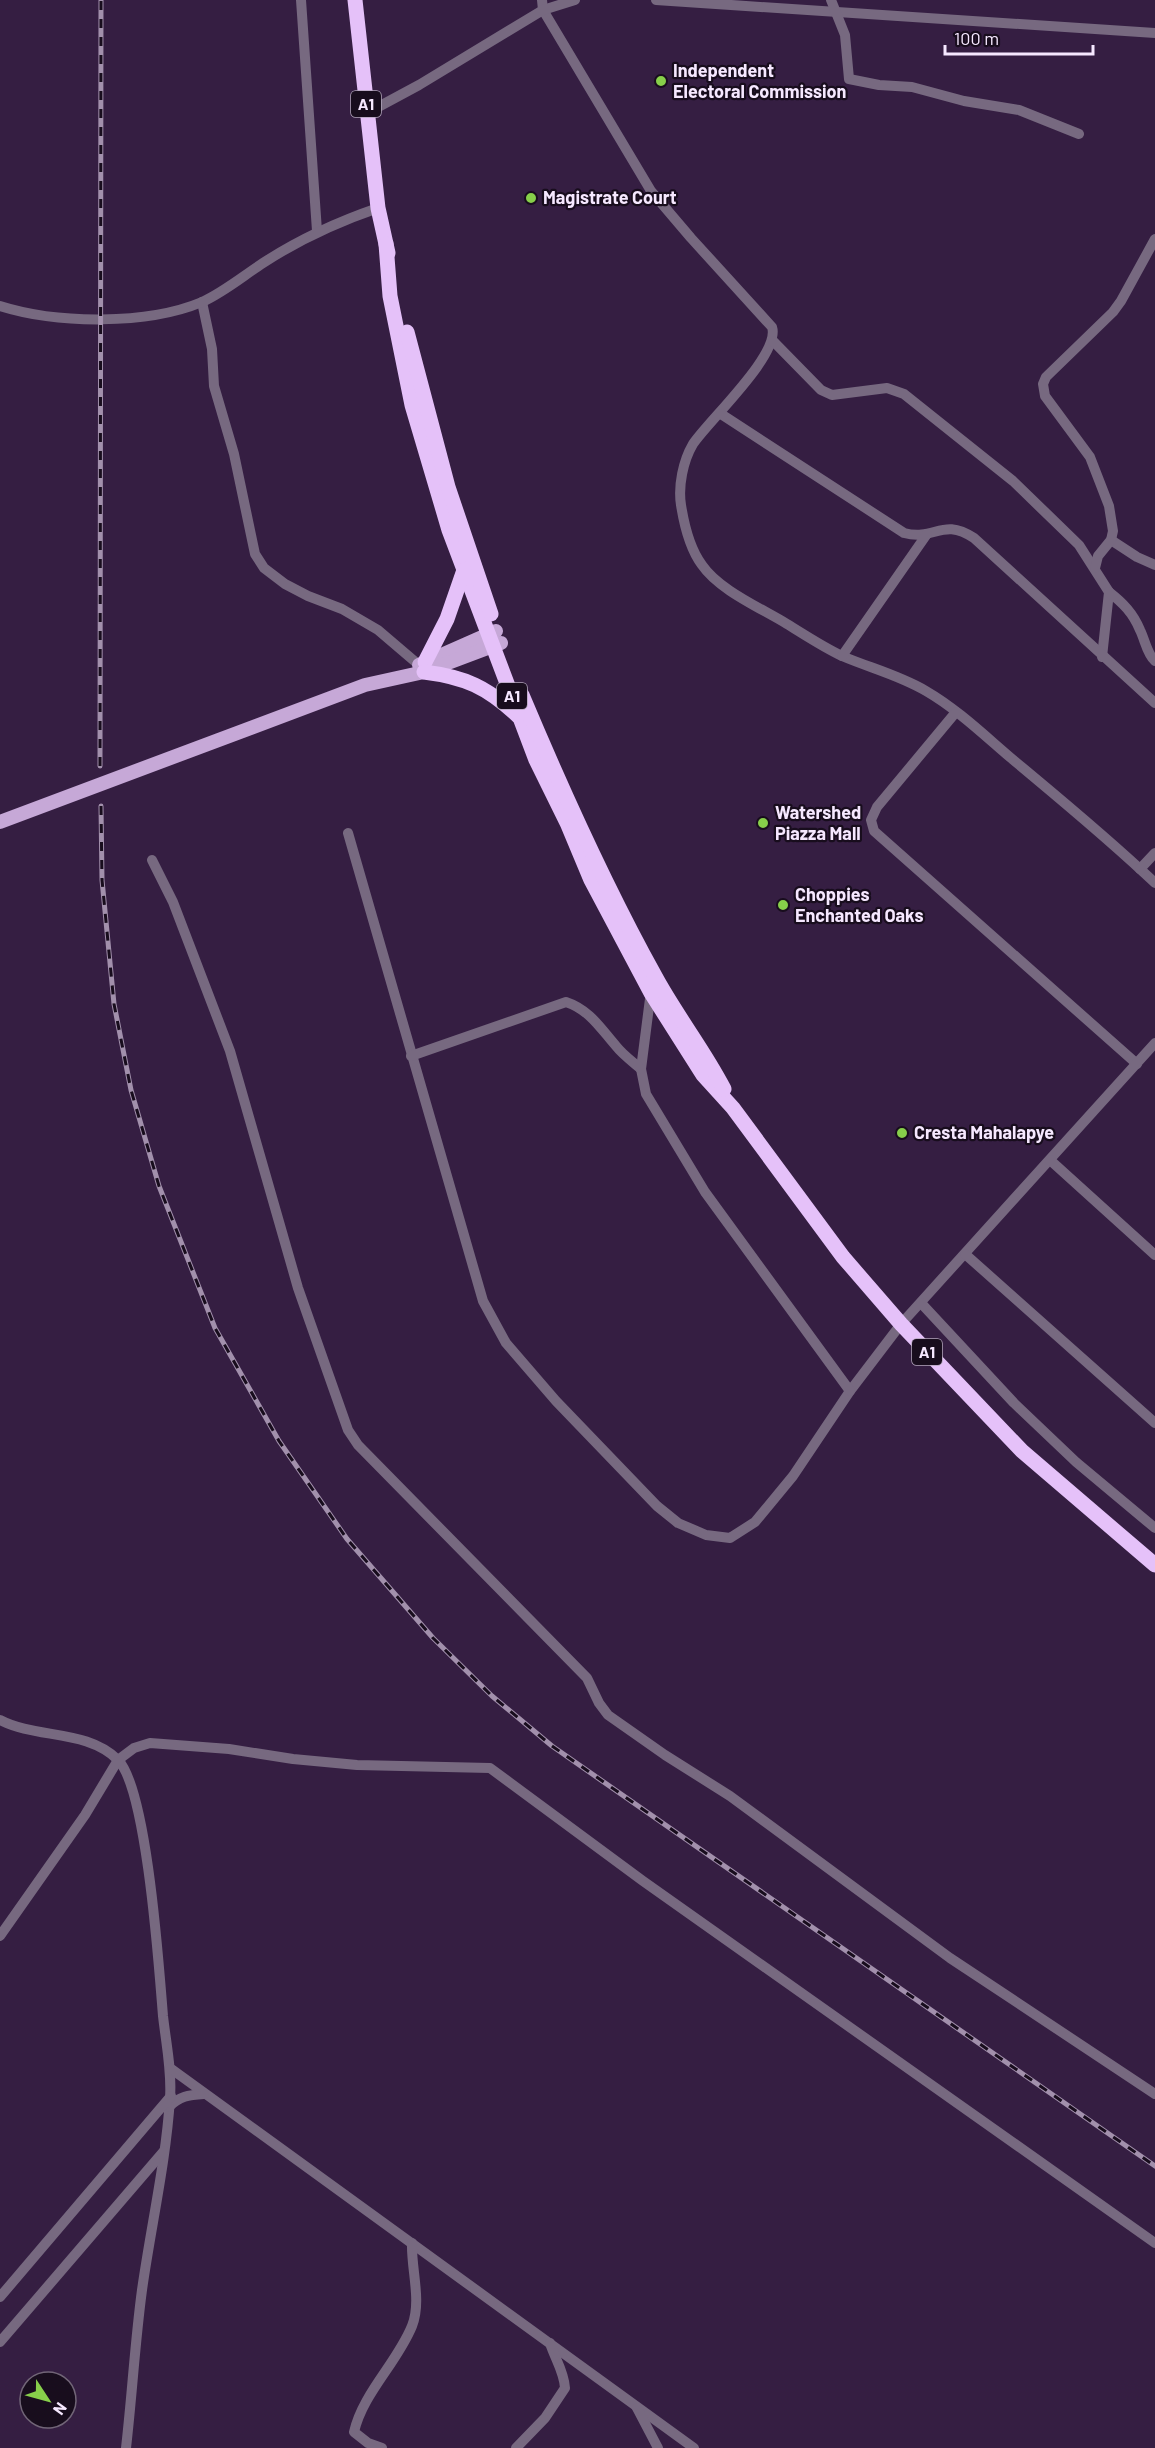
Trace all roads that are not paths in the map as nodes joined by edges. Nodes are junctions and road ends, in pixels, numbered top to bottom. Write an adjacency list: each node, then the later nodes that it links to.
1 (301, 0): 13 (street)
2 (355, 0): 10 (highway, A1)
3 (574, 0): 7 (street)
4 (656, 0): 6 (street)
5 (831, 0): 8 (street)
6 (755, 4): 8 (street)
7 (543, 5): 10 (street); 18 (street)
8 (838, 13): 9 (street); 11 (street)
9 (1155, 33)
10 (367, 113): 12 (highway, A1)
11 (1079, 134)
12 (378, 208): 13 (street); 15 (highway, A1)
13 (317, 231): 16 (street)
14 (1155, 239): 21 (street)
15 (386, 244): 24 (highway, A1); 26 (highway, A1)
16 (202, 302): 17 (street); 30 (street)
17 (0, 306)
18 (773, 341): 19 (street); 23 (street)
19 (721, 414): 20 (street); 27 (street)
20 (927, 534): 27 (street); 28 (street)
21 (1111, 540): 22 (street); 23 (street)
22 (1155, 565)
23 (1095, 567): 25 (street)
24 (464, 570): 26 (highway, A1); 30 (highway)
25 (1109, 592): 28 (street); 29 (street)
26 (494, 638): 30 (main road); 33 (highway, A1); 40 (highway, A1)
27 (842, 656): 32 (street)
28 (1102, 657): 31 (street)
29 (1155, 661)
30 (423, 666): 33 (highway); 34 (main road)
31 (1155, 703)
32 (956, 712): 38 (street); 44 (street)
33 (520, 718): 41 (highway, A1)
34 (0, 822)
35 (348, 833): 43 (street)
36 (1155, 853): 38 (street)
37 (153, 860): 61 (street)
38 (1140, 869): 39 (street)
39 (1155, 884)
40 (655, 977): 41 (street); 46 (highway, A1)
41 (651, 993): 45 (street); 46 (highway, A1)
42 (1155, 1043): 44 (street)
43 (411, 1056): 45 (street); 52 (street)
44 (1137, 1064): 47 (street)
45 (641, 1069): 52 (street)
46 (733, 1108): 51 (highway, A1)
47 (1050, 1160): 48 (street); 49 (street)
48 (965, 1254): 50 (street); 53 (street)
49 (1155, 1255)
50 (921, 1303): 51 (street); 54 (street)
51 (901, 1324): 52 (street); 55 (highway, A1)
52 (850, 1391)
53 (1155, 1423)
54 (1155, 1528)
55 (1155, 1565)
56 (0, 1720): 57 (street)
57 (118, 1760): 58 (street); 59 (street); 65 (street)
58 (0, 1936)
59 (170, 2068): 60 (street); 62 (street)
60 (204, 2094): 62 (street); 64 (street)
61 (1155, 2094)
62 (170, 2102): 63 (street); 66 (street)
63 (164, 2151): 67 (street); 70 (street)
64 (412, 2243): 68 (street); 71 (street)
65 (1155, 2243)
66 (0, 2297)
67 (0, 2342)
68 (550, 2342): 69 (street); 72 (street)
69 (635, 2405): 73 (street); 74 (street)
70 (126, 2448)
71 (382, 2448)
72 (516, 2448)
73 (658, 2448)
74 (694, 2448)

